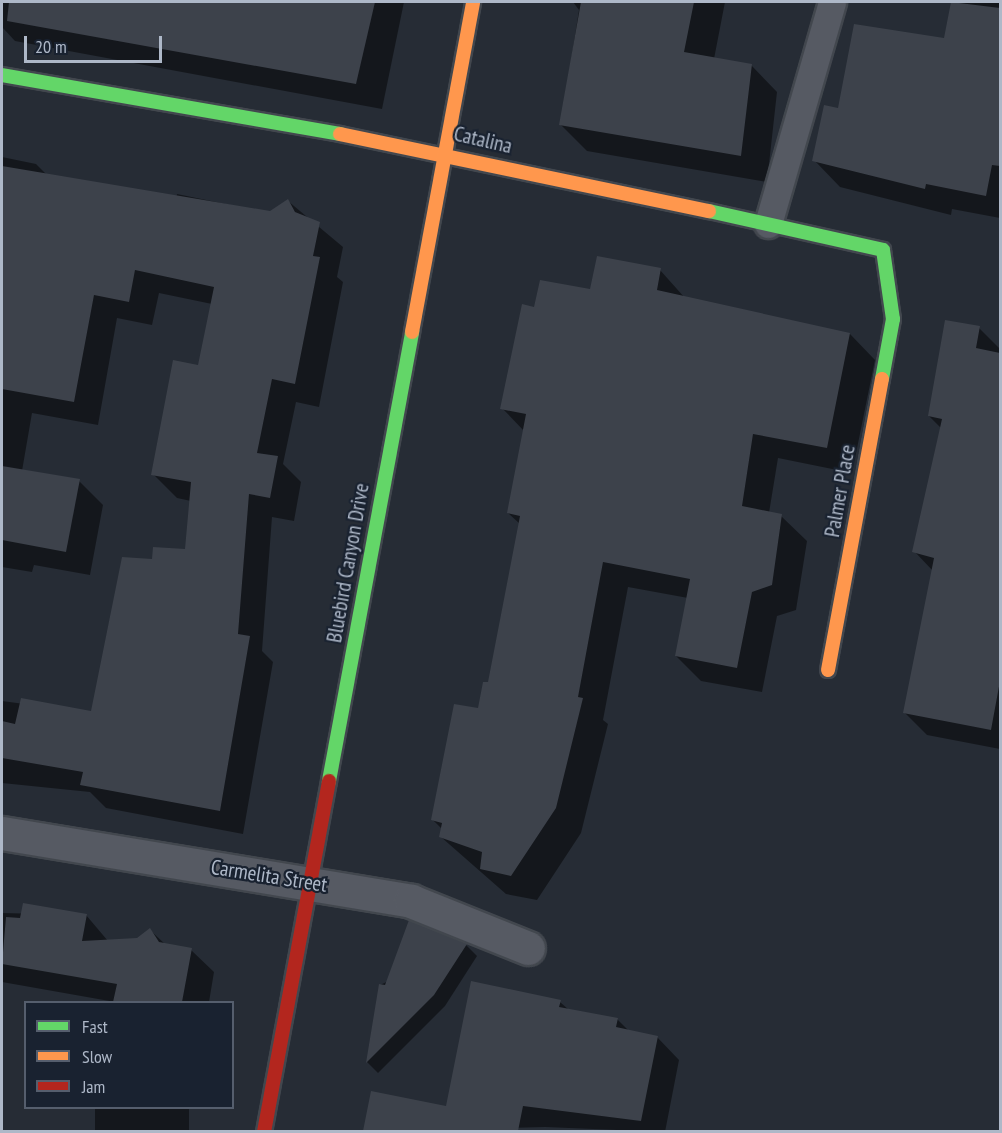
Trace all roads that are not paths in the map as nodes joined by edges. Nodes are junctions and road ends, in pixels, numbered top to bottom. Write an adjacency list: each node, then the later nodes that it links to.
1 (473, 2): 4 (street, Bluebird Canyon Drive)
2 (832, 2): 5 (lane)
3 (2, 75): 4 (street, Catalina)
4 (441, 152): 5 (street, Catalina); 9 (street, Bluebird Canyon Drive)
5 (768, 224): 6 (street, Catalina)
6 (893, 319): 7 (street, Palmer Place)
7 (828, 670)
8 (2, 833): 9 (street, Carmelita Street)
9 (313, 883): 10 (street, Carmelita Street); 11 (street, Bluebird Canyon Drive)
10 (528, 948)
11 (264, 1131)

